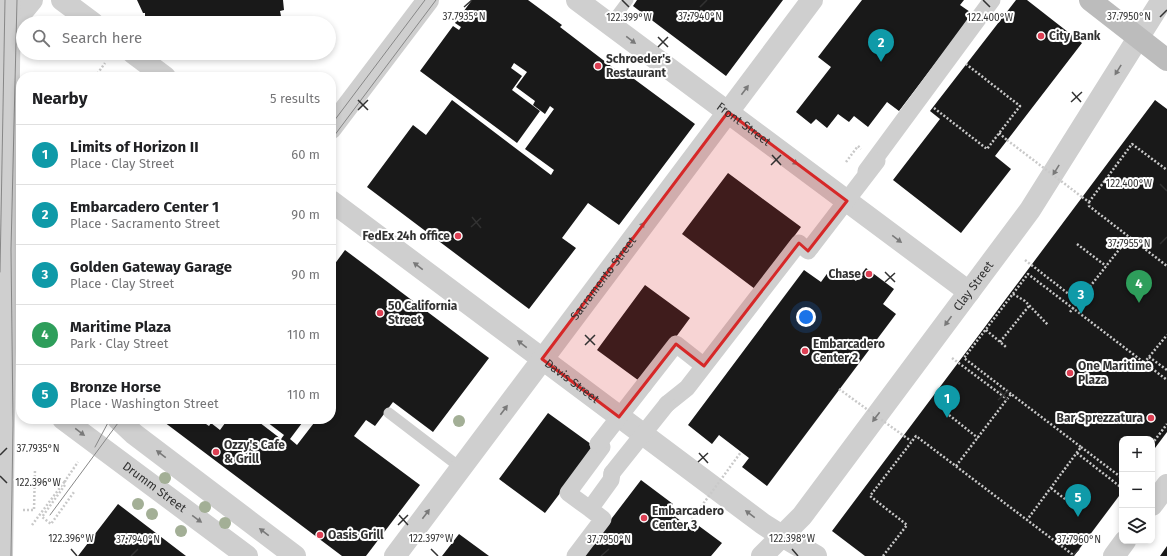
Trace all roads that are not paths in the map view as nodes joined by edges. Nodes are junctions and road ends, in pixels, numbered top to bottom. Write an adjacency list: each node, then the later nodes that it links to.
1 (10, 0): 15 (street)
2 (32, 0): 11 (street)
3 (62, 0): 12 (street)
4 (428, 0): 21 (street)
5 (577, 0): 14 (street, Front Street)
6 (628, 0): 14 (lane)
7 (812, 0): 20 (street, Sacramento Street, one-way to 7)
8 (994, 0): 22 (street); 29 (street, bridge)
9 (1090, 0): 16 (main road)
10 (1162, 0): 16 (street, Clay Street)
11 (19, 16)
12 (84, 16)
13 (16, 19): 15 (street)
14 (610, 24): 20 (street, Front Street, one-way to 20)
15 (9, 28): 26 (street)
16 (1138, 37): 18 (main road); 24 (street, Clay Street, one-way to 24)
17 (142, 60): 19 (street)
18 (1167, 60)
19 (158, 72)
20 (728, 112): 24 (street, Front Street, one-way to 24); 27 (street, Sacramento Street, one-way to 20)
21 (336, 121)
22 (864, 174)
23 (336, 205): 27 (street, Davis Street, one-way to 23)
24 (969, 292): 39 (street, Clay Street, one-way to 39)
25 (0, 313): 26 (street)
26 (9, 346): 28 (street); 41 (street)
27 (542, 359): 35 (street, Sacramento Street, one-way to 27); 39 (street, Davis Street, one-way to 27)
28 (16, 364)
29 (704, 366): 38 (street, bridge); 38 (street, bridge)
30 (389, 413): 35 (lane)
31 (69, 424): 34 (street, Drumm Street, one-way to 34)
32 (113, 424): 34 (street)
33 (123, 424): 43 (street, one-way to 33)
34 (98, 446): 42 (street, Drumm Street, one-way to 42)
35 (461, 468): 44 (street, Sacramento Street, one-way to 35)
36 (1167, 485): 37 (street)
37 (1155, 501)
38 (590, 509): 45 (street)
39 (782, 536): 46 (street, Clay Street); 47 (street, Davis Street)
40 (1123, 544): 48 (street)
41 (2, 556)
42 (247, 556)
43 (295, 556)
44 (395, 556)
45 (575, 556)
46 (762, 556)
47 (816, 556)
48 (1114, 556)

